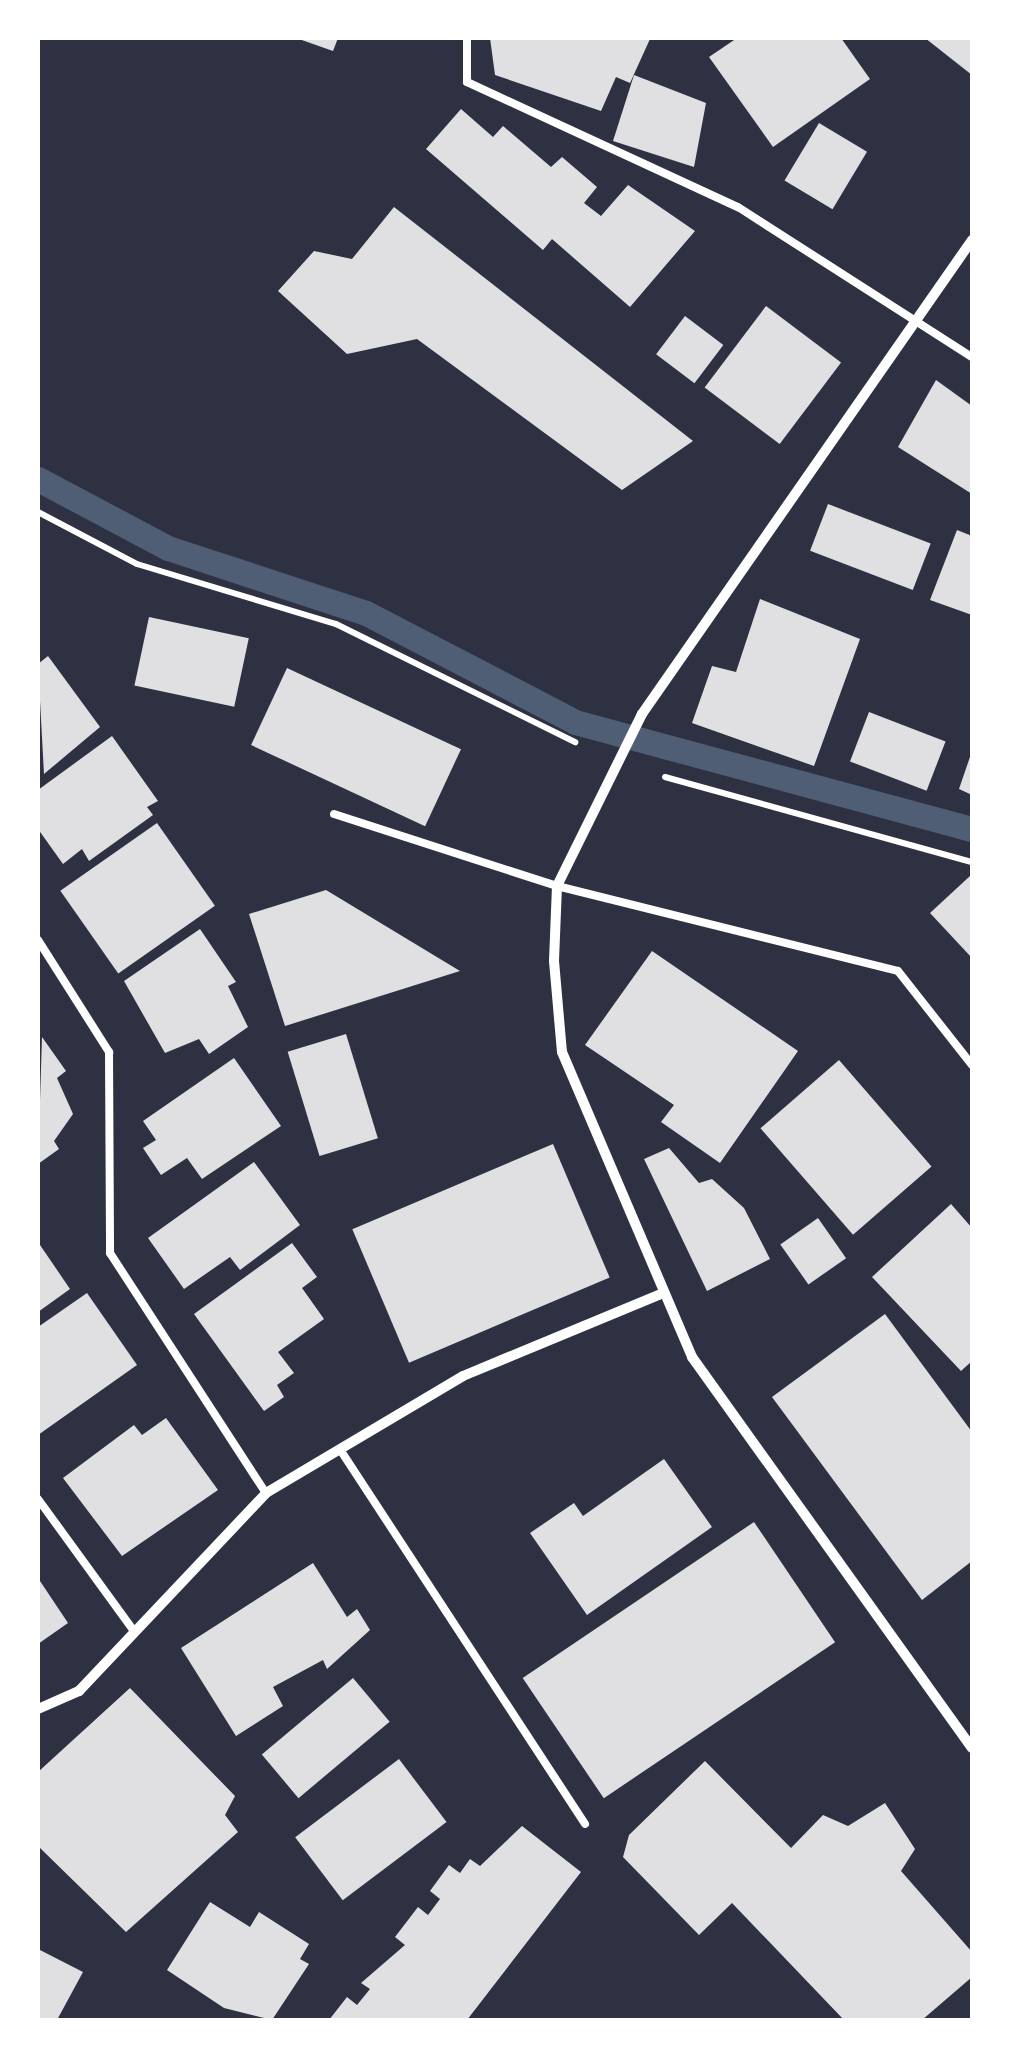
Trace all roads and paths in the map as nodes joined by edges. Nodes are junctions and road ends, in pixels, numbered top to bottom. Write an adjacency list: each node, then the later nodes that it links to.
1 (467, 38): 3 (lane)
2 (972, 240): 3 (street)
3 (912, 324): 4 (lane); 6 (street)
4 (972, 357)
5 (38, 512): 6 (path)
6 (617, 763): 8 (path); 9 (street)
7 (334, 814): 9 (lane)
8 (972, 862)
9 (557, 886): 11 (lane); 12 (street)
10 (38, 940): 14 (lane)
11 (972, 1065)
12 (659, 1294): 13 (street); 18 (street)
13 (343, 1454): 14 (street); 19 (lane)
14 (266, 1493): 16 (street)
15 (38, 1499): 16 (lane)
16 (134, 1631): 17 (street)
17 (38, 1709)
18 (972, 1748)
19 (586, 1824)

